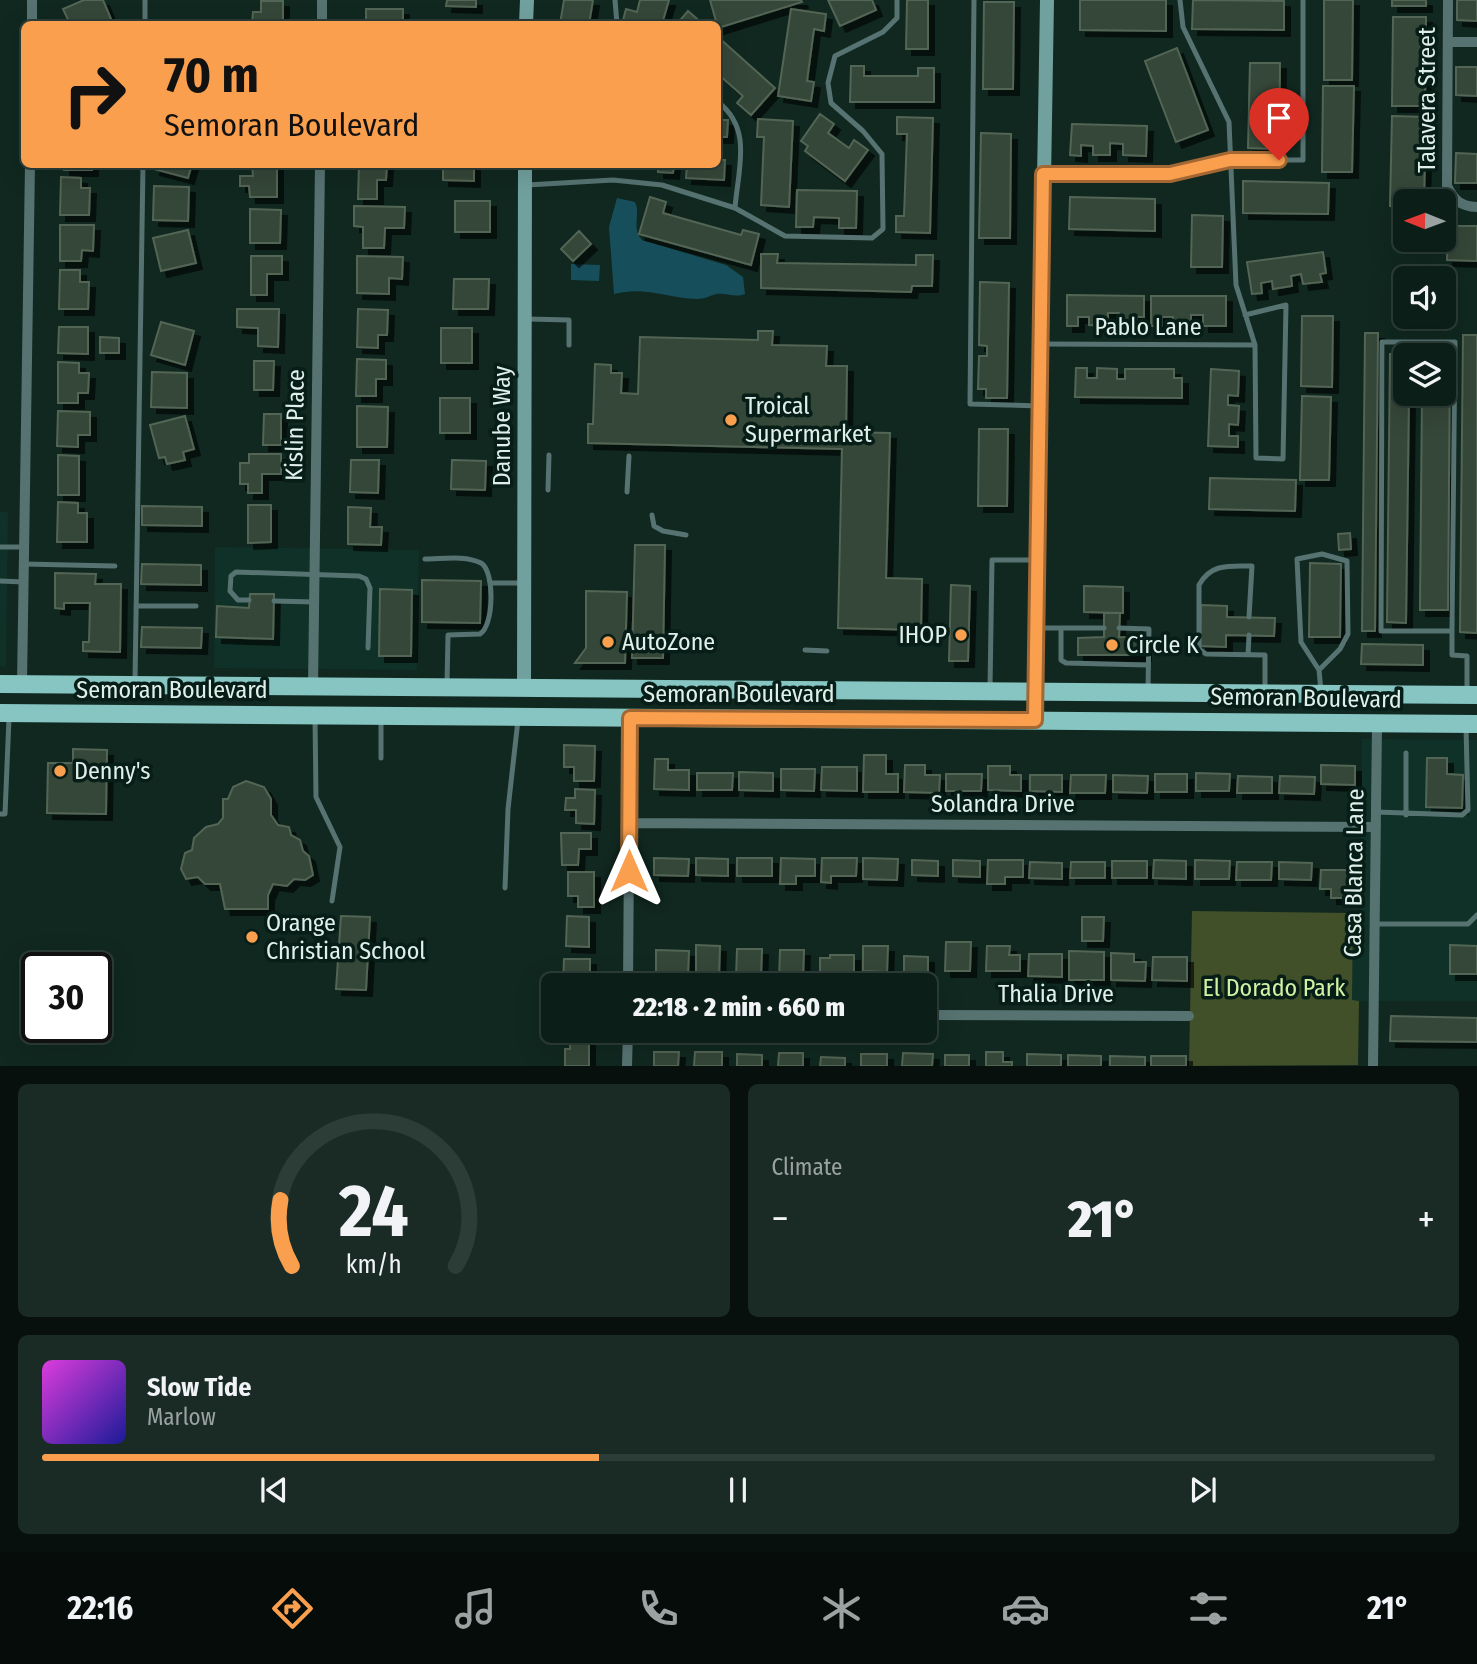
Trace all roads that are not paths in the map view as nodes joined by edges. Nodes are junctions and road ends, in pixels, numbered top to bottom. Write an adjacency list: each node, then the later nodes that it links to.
1 (32, 0): 12 (street)
2 (145, 0): 13 (lane)
3 (322, 0): 14 (street)
4 (527, 0): 15 (street)
5 (615, 0): 16 (lane)
6 (897, 0): 28 (lane)
7 (974, 0): 34 (lane)
8 (1047, 0): 25 (street)
9 (1180, 0): 20 (lane)
10 (1303, 0): 20 (lane)
11 (1448, 0): 17 (street, Talavera Street)
12 (32, 21)
13 (145, 21)
14 (322, 21)
15 (526, 21)
16 (617, 21)
17 (1448, 42): 18 (street); 27 (street, Talavera Street)
18 (1477, 42)
19 (721, 105): 28 (lane)
20 (1230, 160): 25 (lane); 29 (lane)
21 (30, 168): 42 (street)
22 (143, 168): 55 (lane)
23 (320, 168): 47 (street, Kislin Place)
24 (525, 168): 26 (street, Danube Way)
25 (1043, 174): 31 (street)
26 (525, 185): 28 (lane); 30 (street, Danube Way)
27 (1477, 207)
28 (735, 208)
29 (1245, 315): 33 (lane); 33 (lane)
30 (524, 319): 32 (lane); 51 (street, Danube Way)
31 (1041, 344): 33 (lane, Pablo Lane); 34 (street)
32 (569, 345)
33 (1255, 345)
34 (1040, 405): 44 (street)
35 (549, 455): 37 (lane)
36 (629, 456): 38 (lane)
37 (548, 491)
38 (627, 492)
39 (652, 515): 40 (lane)
40 (686, 535)
41 (0, 547): 42 (lane)
42 (24, 547): 45 (street)
43 (425, 559): 50 (lane)
44 (1037, 560): 58 (street); 77 (lane)
45 (24, 564): 46 (lane); 49 (street)
46 (116, 566)
47 (314, 576): 52 (lane); 54 (street, Kislin Place); 64 (lane)
48 (0, 581): 49 (lane)
49 (24, 582): 71 (street)
50 (490, 583): 51 (lane); 74 (lane)
51 (524, 583): 75 (street, Danube Way)
52 (250, 600)
53 (274, 601): 54 (lane)
54 (314, 601): 73 (street, Kislin Place)
55 (136, 606): 56 (lane); 72 (lane)
56 (196, 606)
57 (1249, 617): 67 (lane)
58 (1036, 628): 59 (lane); 78 (street)
59 (1060, 628): 60 (lane); 68 (lane)
60 (1104, 628)
61 (1119, 628): 68 (lane)
62 (1452, 631): 62 (lane); 82 (lane)
63 (1249, 635): 67 (lane)
64 (368, 648)
65 (805, 650): 66 (lane)
66 (827, 651)
67 (1248, 655): 80 (lane)
68 (1149, 665): 79 (lane)
69 (1319, 670): 69 (lane); 81 (lane)
70 (0, 684): 71 (main road, Semoran Boulevard)
71 (22, 684): 72 (main road, Semoran Boulevard)
72 (135, 685): 73 (main road, Semoran Boulevard)
73 (313, 686): 74 (main road, Semoran Boulevard)
74 (447, 687): 75 (main road, Semoran Boulevard)
75 (524, 688): 76 (main road, Semoran Boulevard); 86 (main road)
76 (564, 688): 77 (main road, Semoran Boulevard); 87 (main road)
77 (990, 691): 78 (main road, Semoran Boulevard)
78 (1035, 691): 79 (main road, Semoran Boulevard); 89 (street)
79 (1148, 692): 80 (main road, Semoran Boulevard)
80 (1265, 693): 81 (main road, Semoran Boulevard)
81 (1321, 694): 82 (main road, Semoran Boulevard)
82 (1472, 695)
83 (4, 713): 84 (main road, Semoran Boulevard); 95 (lane)
84 (315, 715): 85 (main road, Semoran Boulevard); 100 (lane)
85 (381, 716): 86 (main road, Semoran Boulevard); 93 (lane)
86 (477, 716): 87 (main road, Semoran Boulevard)
87 (519, 717): 88 (main road, Semoran Boulevard); 99 (lane)
88 (630, 718): 89 (main road, Semoran Boulevard); 97 (street)
89 (1035, 720): 90 (main road, Semoran Boulevard)
90 (1377, 724): 91 (main road, Semoran Boulevard); 94 (street, Casa Blanca Lane)
91 (1472, 724): 96 (lane)
92 (1406, 753): 96 (lane)
93 (381, 758)
94 (1376, 811): 96 (lane); 98 (street, Casa Blanca Lane)
95 (0, 814)
96 (1406, 815)
97 (629, 823): 98 (street, Solandra Drive); 103 (street)
98 (1376, 827): 102 (street, Casa Blanca Lane)
99 (505, 888)
100 (332, 901)
101 (1477, 915): 102 (lane)
102 (1375, 924): 108 (street, Casa Blanca Lane)
103 (628, 973)
104 (937, 1015): 105 (street, Thalia Drive)
105 (1189, 1016)
106 (628, 1043): 107 (street)
107 (627, 1066)
108 (1373, 1066)

